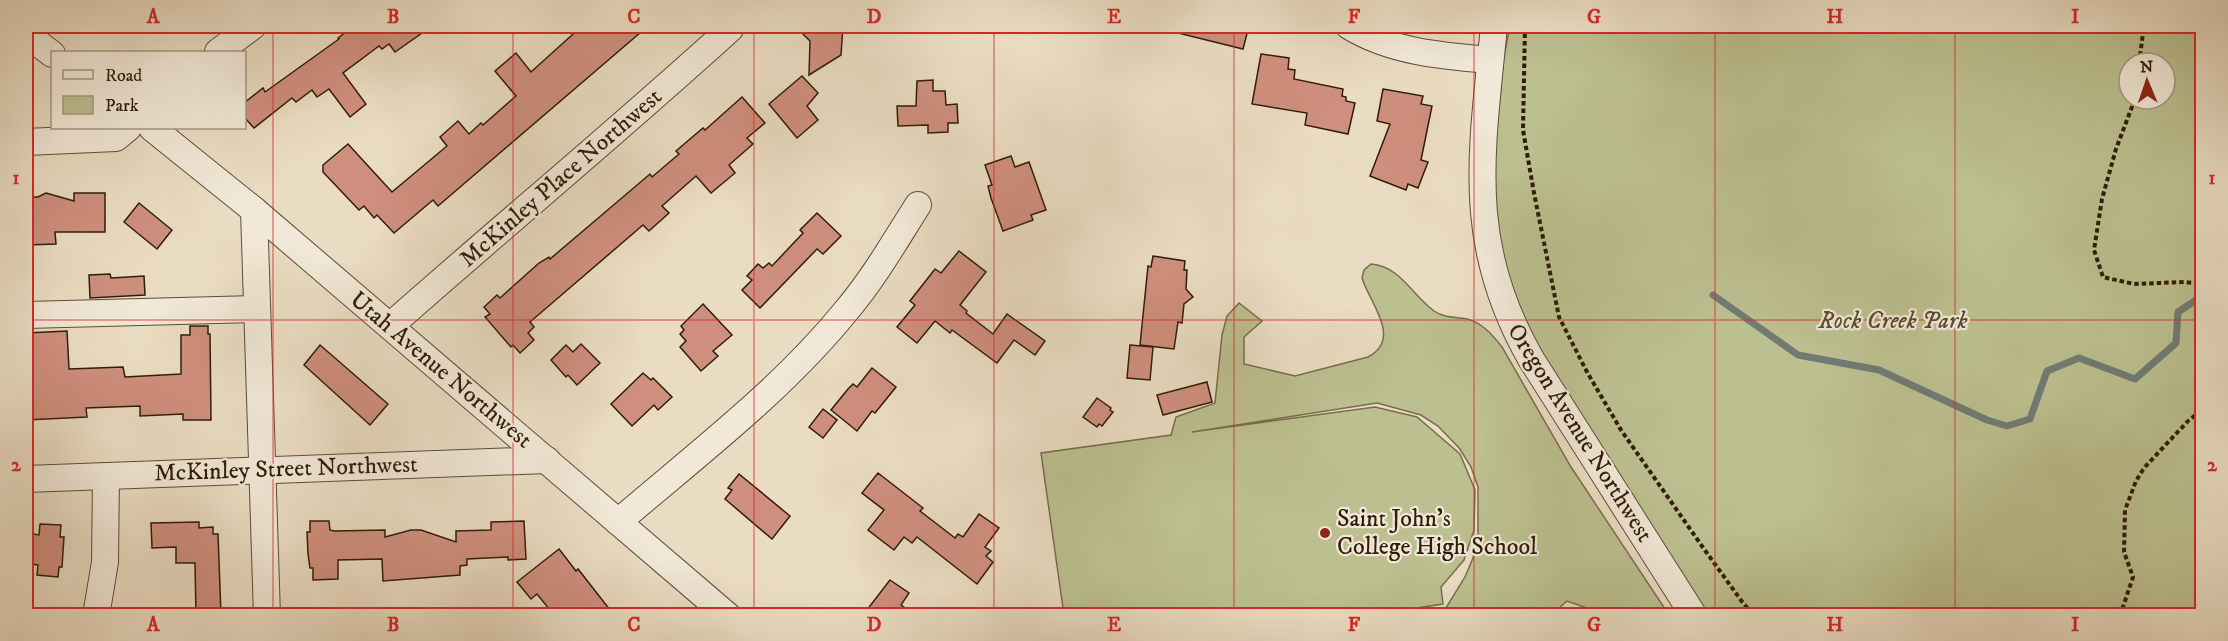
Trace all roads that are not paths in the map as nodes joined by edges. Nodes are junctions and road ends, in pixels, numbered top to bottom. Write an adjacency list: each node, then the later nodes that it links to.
1 (253, 26): 6 (street)
2 (1349, 26): 8 (street)
3 (1494, 26): 8 (street, Oregon Avenue Northwest)
4 (730, 29): 16 (street, McKinley Place Northwest)
5 (26, 34): 7 (street)
6 (219, 51)
7 (51, 53)
8 (1491, 60): 25 (street, Oregon Avenue Northwest)
9 (127, 129): 11 (street)
10 (153, 129): 13 (street, Utah Avenue Northwest)
11 (26, 142)
12 (918, 205): 21 (street)
13 (254, 210): 14 (street); 16 (street, Utah Avenue Northwest)
14 (257, 309): 15 (street); 18 (street)
15 (26, 315)
16 (390, 326): 17 (street, Utah Avenue Northwest)
17 (548, 460): 18 (street, McKinley Street Northwest); 21 (street, Utah Avenue Northwest)
18 (262, 471): 19 (street, McKinley Street Northwest); 24 (street)
19 (106, 476): 20 (street, McKinley Street Northwest); 23 (street)
20 (26, 479)
21 (618, 522): 22 (street, Utah Avenue Northwest)
22 (717, 612)
23 (96, 615)
24 (267, 615)
25 (1694, 615)

